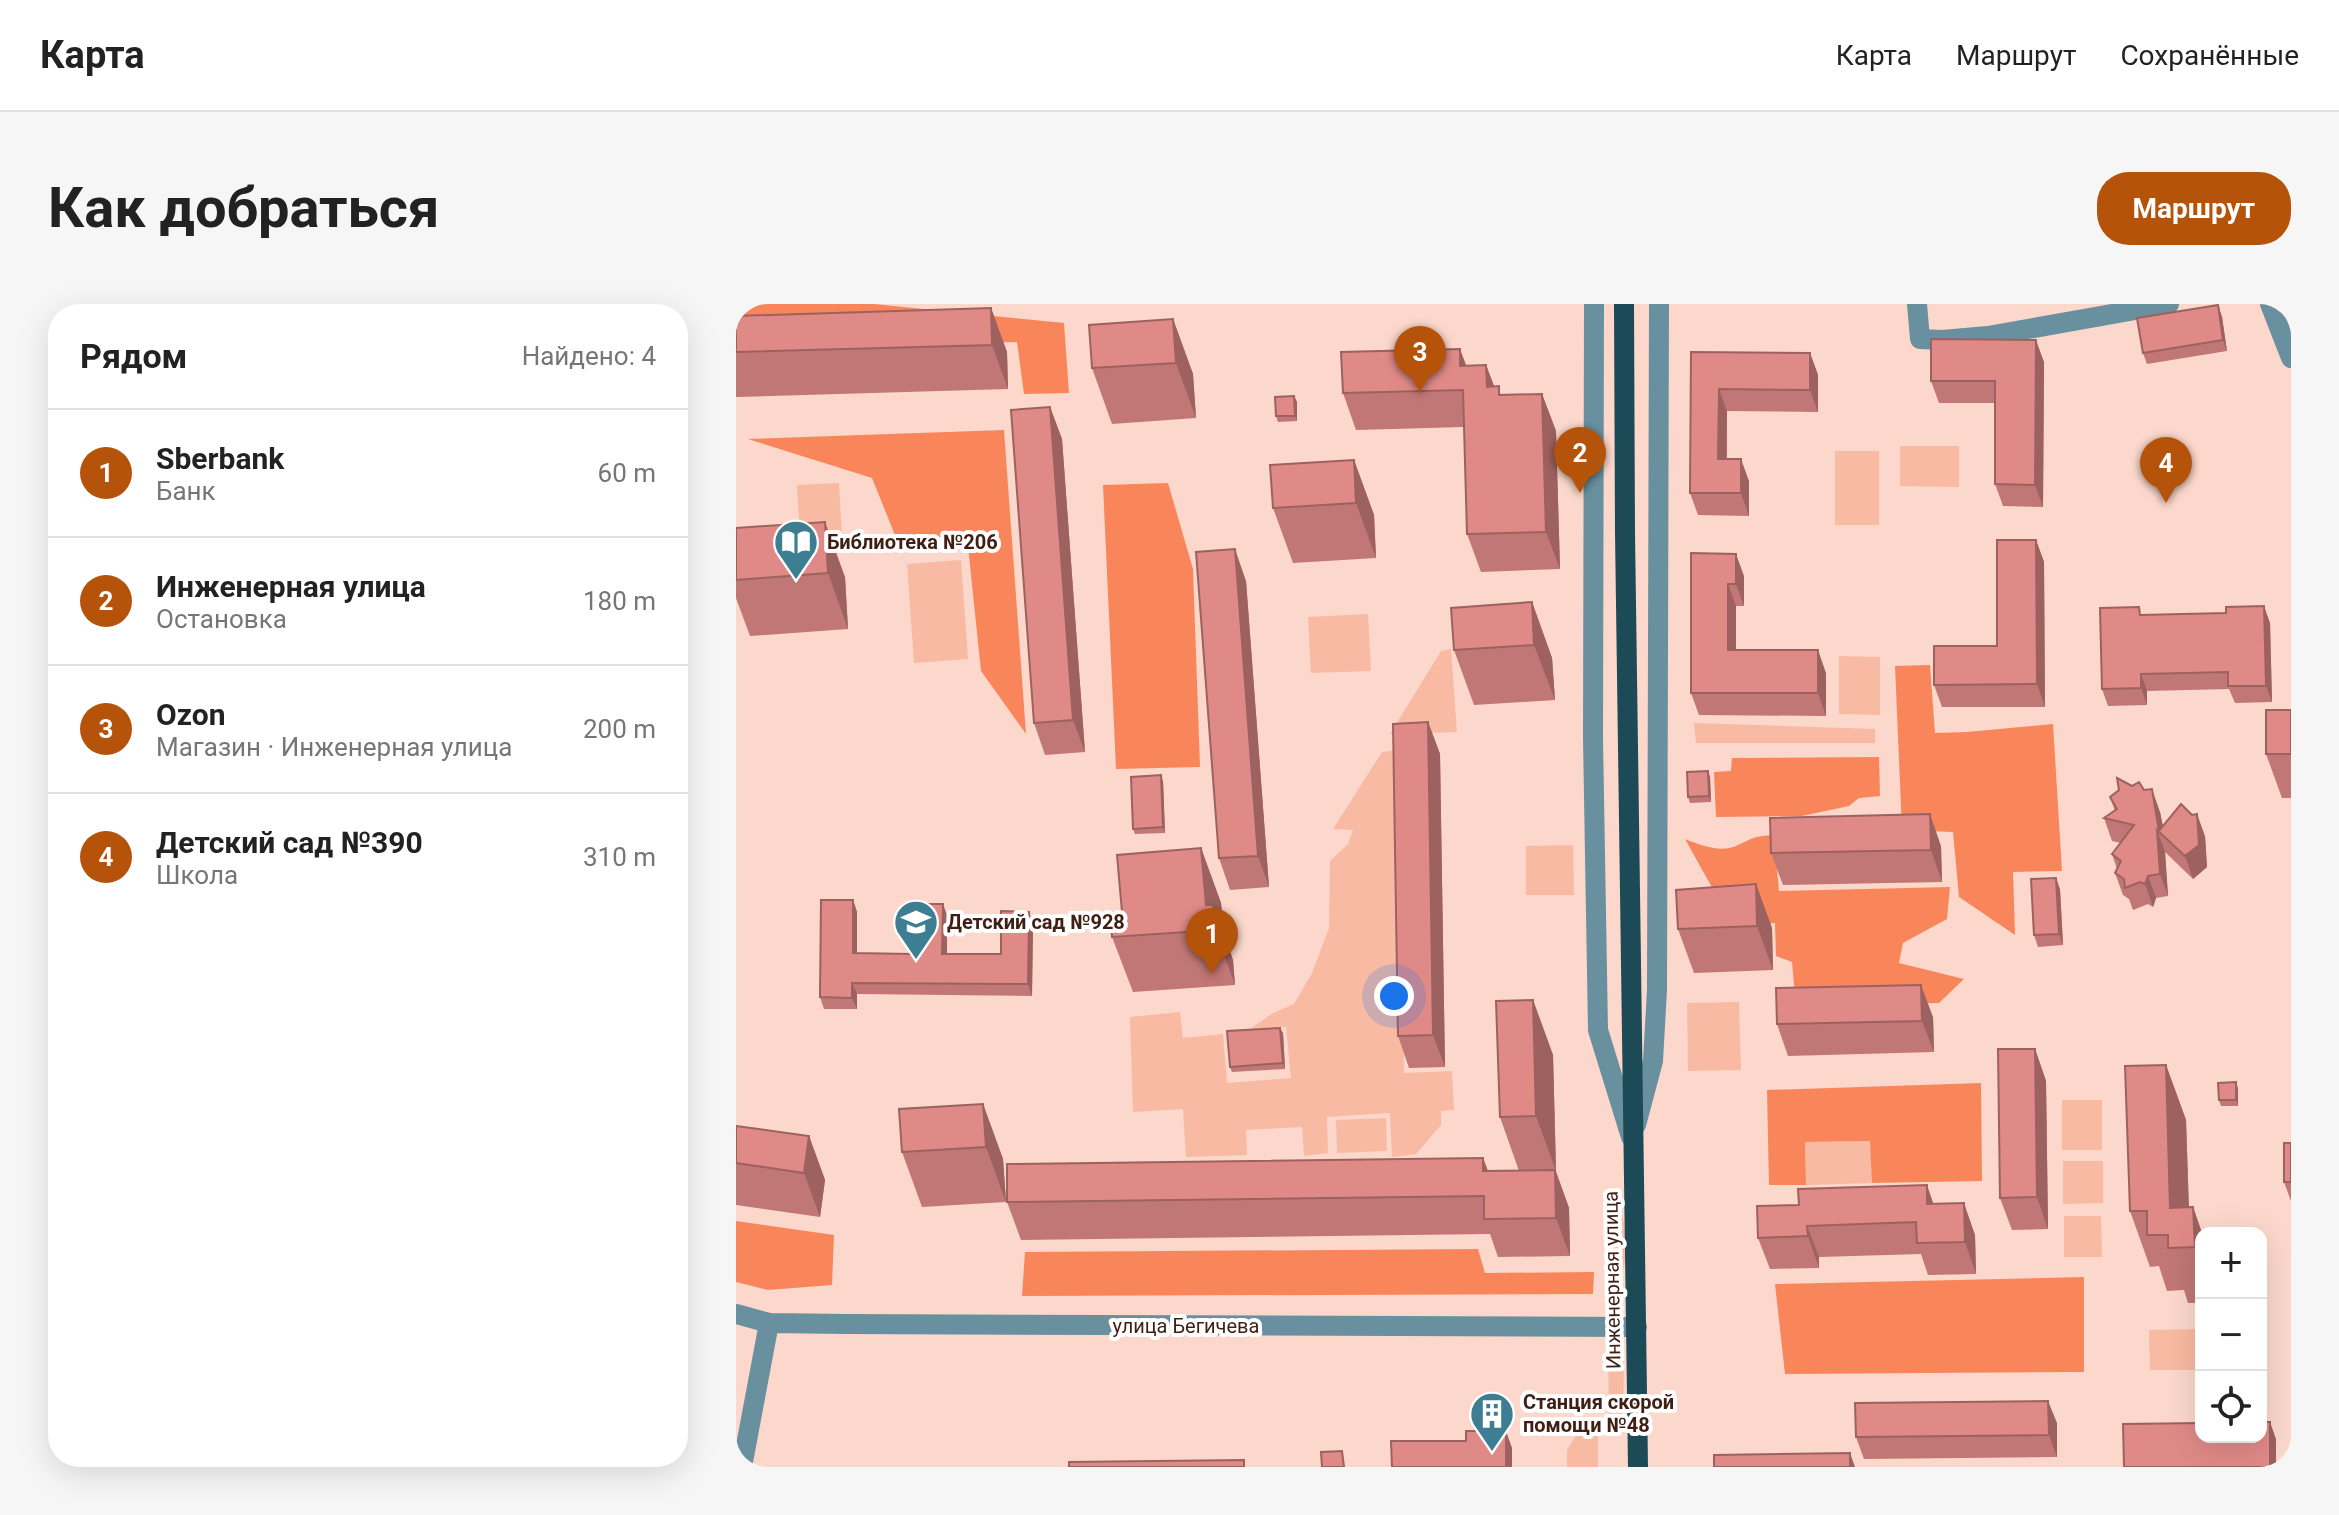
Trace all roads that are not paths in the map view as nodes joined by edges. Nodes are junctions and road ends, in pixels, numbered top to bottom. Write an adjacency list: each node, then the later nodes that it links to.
1 (1594, 304): 8 (street, Инженерная улица)
2 (1624, 304): 8 (main road)
3 (1659, 304): 8 (street, Инженерная улица)
4 (1917, 304): 5 (street)
5 (2169, 304)
6 (2270, 304): 7 (street)
7 (2291, 358)
8 (1632, 1140): 11 (main road, Инженерная улица)
9 (736, 1314): 10 (street, улица Бегичева)
10 (769, 1323): 11 (street, улица Бегичева); 12 (street)
11 (1637, 1327): 13 (main road, Инженерная улица)
12 (742, 1467)
13 (1638, 1467)

